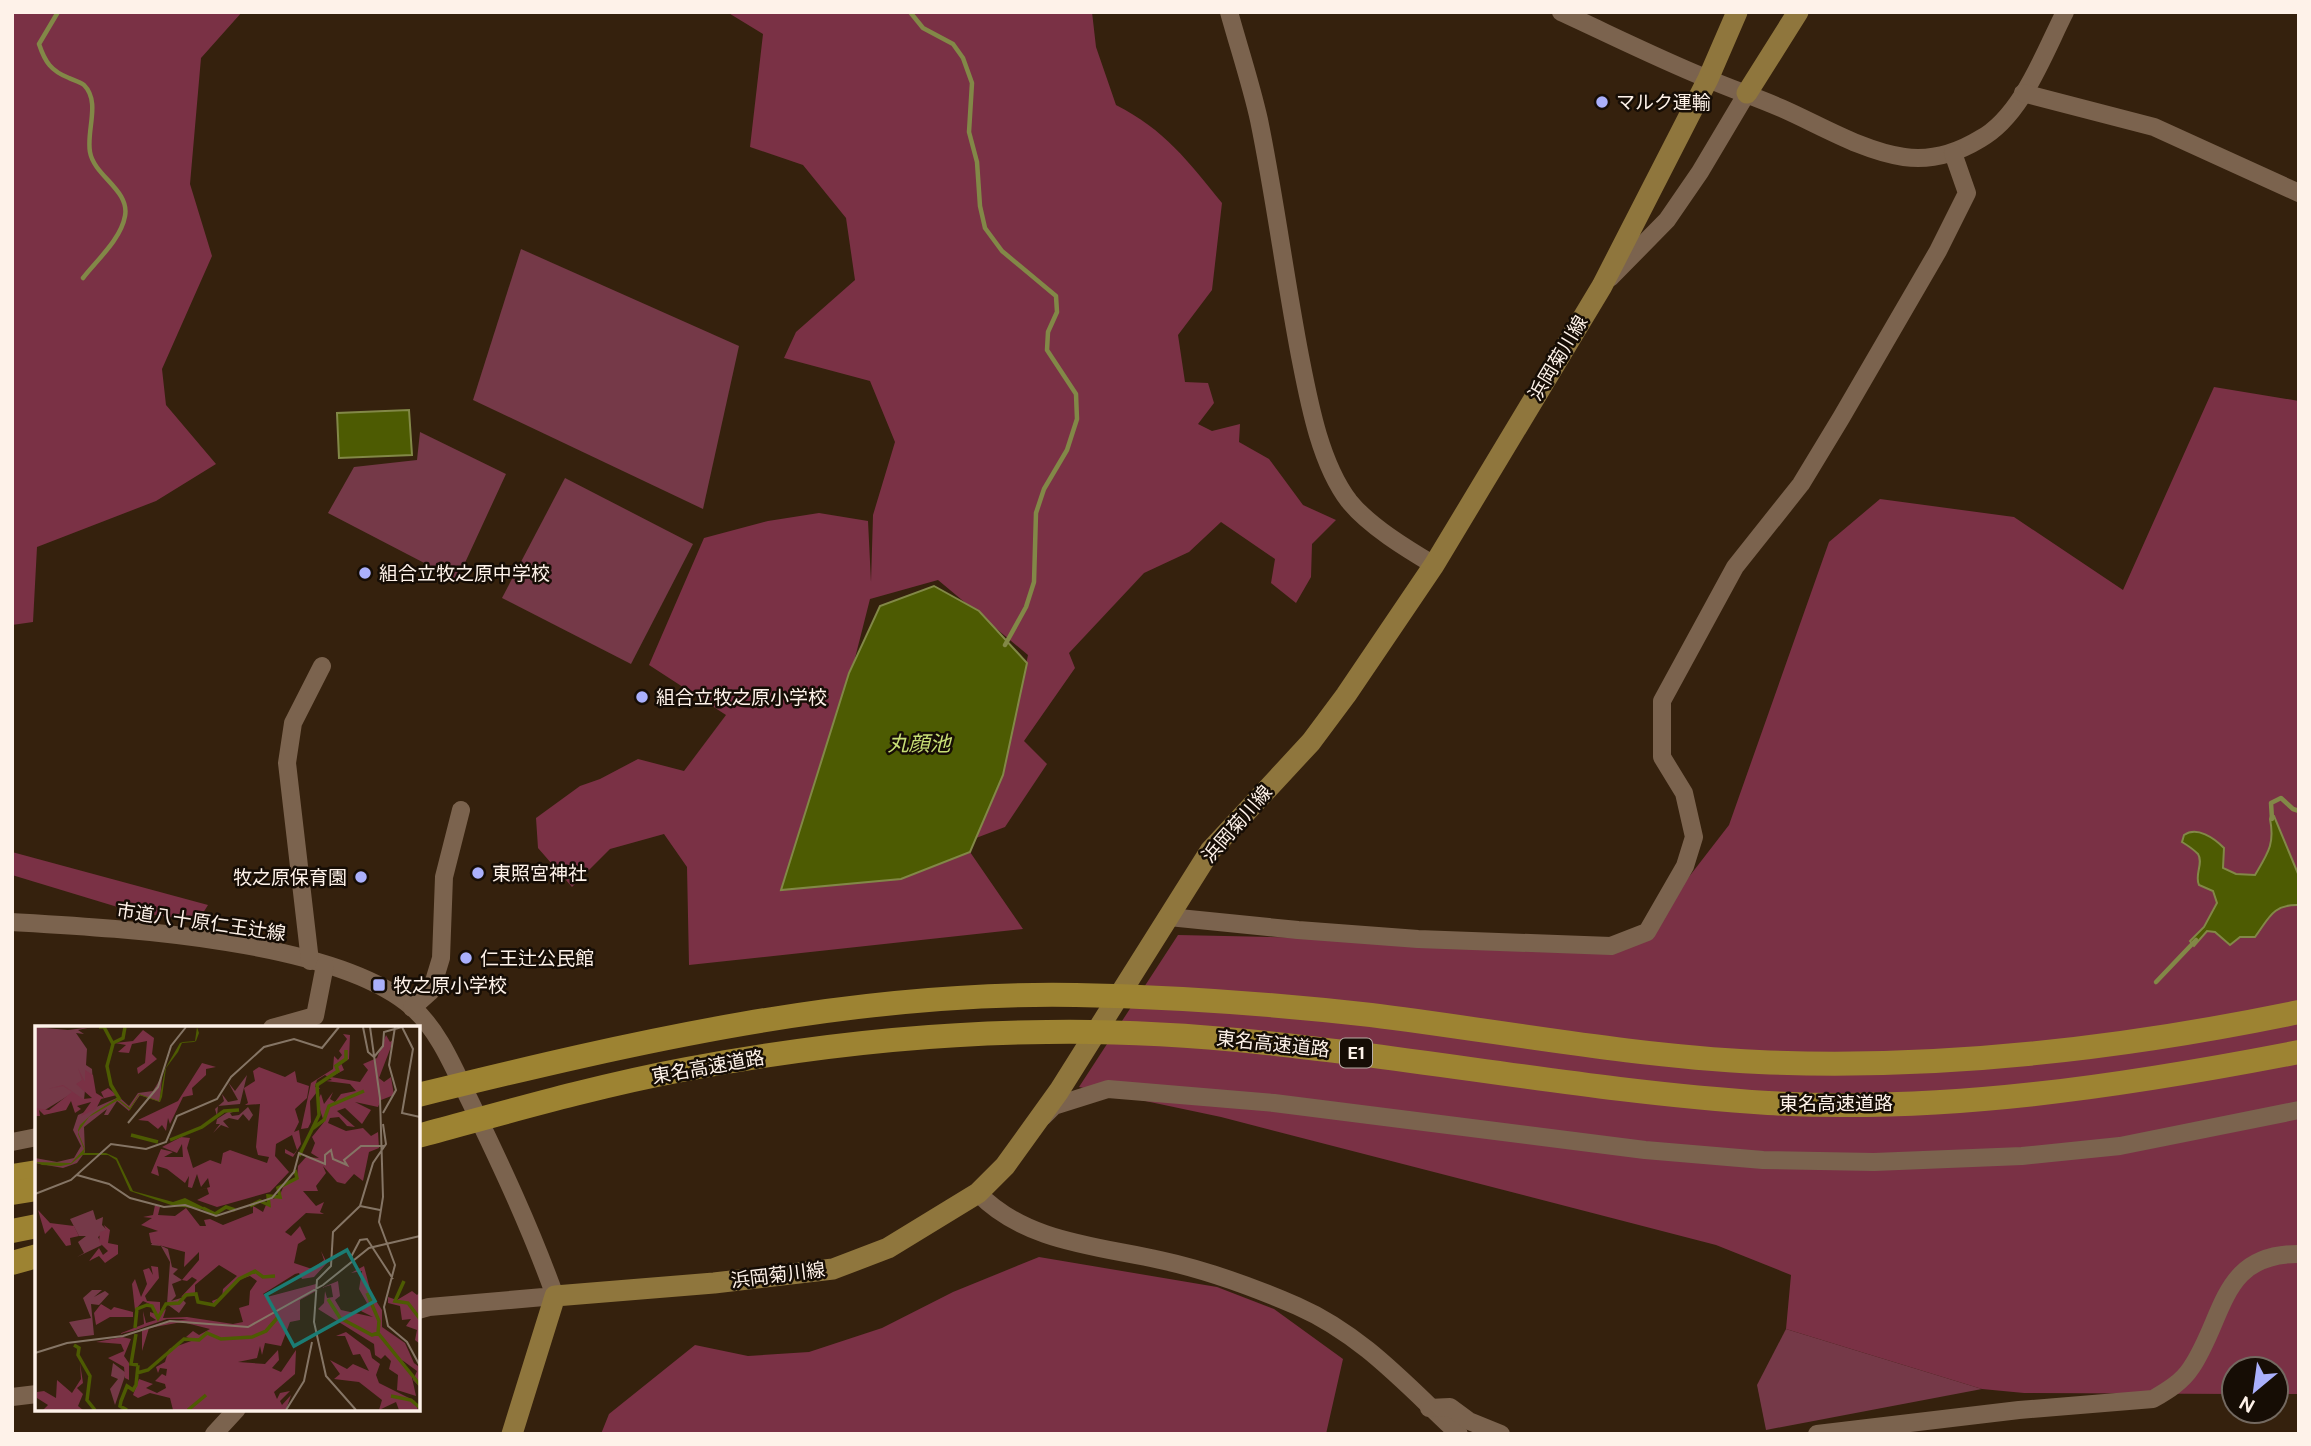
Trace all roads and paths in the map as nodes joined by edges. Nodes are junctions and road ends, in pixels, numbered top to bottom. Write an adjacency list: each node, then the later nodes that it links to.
1 (1229, 12): 12 (street)
2 (1561, 12): 6 (street)
3 (1737, 12): 6 (main road, 浜岡菊川線)
4 (1798, 12): 7 (main road)
5 (2065, 12): 8 (street)
6 (1707, 79): 7 (street); 11 (main road, 浜岡菊川線)
7 (1747, 93): 9 (street); 11 (street)
8 (2024, 93): 9 (street); 10 (street)
9 (1954, 153): 15 (street)
10 (2299, 193)
11 (1602, 286): 12 (main road, 浜岡菊川線)
12 (1434, 565): 15 (main road, 浜岡菊川線)
13 (322, 666): 17 (street)
14 (461, 810): 18 (street)
15 (1169, 917): 24 (main road, 浜岡菊川線)
16 (12, 922): 17 (street, 市道八十原仁王辻線)
17 (317, 963): 18 (street, 市道八十原仁王辻線); 20 (street)
18 (412, 1008): 38 (street, 市道八十原仁王辻線)
19 (2299, 1012): 22 (highway, 東名高速道路 / E1)
20 (279, 1026)
21 (2299, 1052): 25 (highway, 東名高速道路 / E1)
22 (420, 1096)
23 (2299, 1110): 24 (street)
24 (1034, 1127): 32 (main road, 浜岡菊川線)
25 (420, 1135)
26 (35, 1137): 27 (street)
27 (12, 1142)
28 (35, 1172): 29 (highway)
29 (12, 1176)
30 (35, 1189): 31 (highway)
31 (12, 1193)
32 (978, 1194): 38 (main road, 浜岡菊川線); 42 (street)
33 (35, 1226): 34 (highway)
34 (12, 1231)
35 (2299, 1254): 48 (street)
36 (35, 1257): 37 (highway)
37 (12, 1263)
38 (555, 1296): 39 (street); 45 (main road)
39 (420, 1309)
40 (35, 1394): 41 (street)
41 (12, 1397)
42 (1429, 1408): 46 (street); 47 (street)
43 (235, 1411): 44 (street)
44 (214, 1434)
45 (512, 1434)
46 (1459, 1434)
47 (1501, 1434)
48 (1817, 1434)

